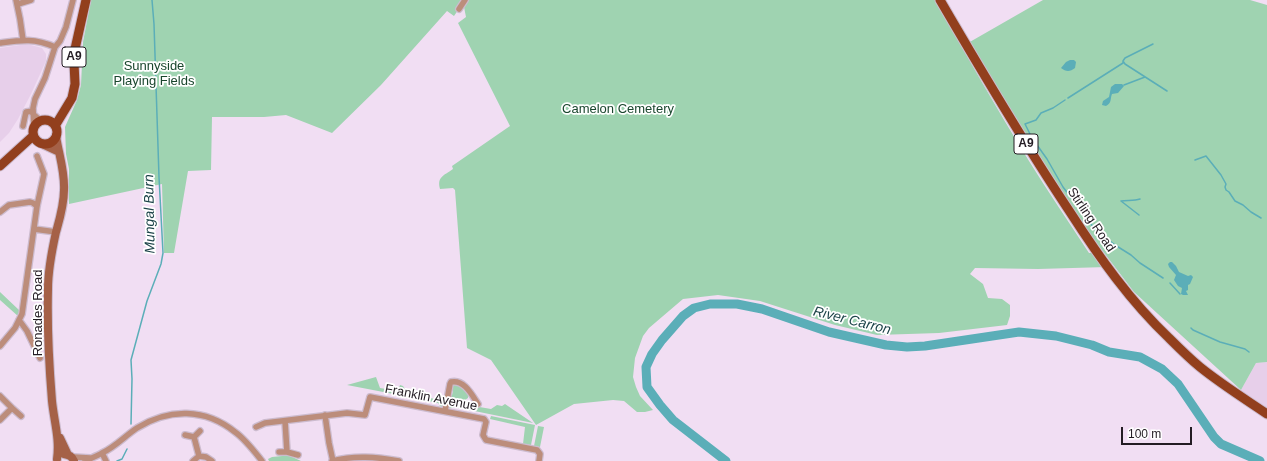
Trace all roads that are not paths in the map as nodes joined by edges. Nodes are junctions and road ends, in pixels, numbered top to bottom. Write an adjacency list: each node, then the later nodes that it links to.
1 (31, 0): 6 (street)
2 (73, 0): 10 (street)
3 (86, 0): 13 (main road, A9)
4 (465, 0): 7 (street)
5 (940, 0): 29 (main road, Stirling Road / A9)
6 (17, 2): 8 (street)
7 (459, 9)
8 (23, 40): 9 (street); 10 (street)
9 (0, 43)
10 (55, 47): 11 (street)
11 (33, 112): 12 (street); 13 (street); 13 (street)
12 (23, 126)
13 (42, 131): 14 (main road); 14 (main road); 15 (main road); 17 (main road, A9)
14 (56, 136): 15 (main road, Ronades Road)
15 (59, 152): 21 (main road, Ronades Road)
16 (37, 156): 18 (street)
17 (0, 166)
18 (38, 206): 19 (street); 20 (street)
19 (0, 212)
20 (34, 229): 21 (street); 22 (street)
21 (56, 232): 35 (main road, Ronades Road)
22 (19, 320): 23 (street); 24 (street)
23 (0, 346)
24 (40, 358)
25 (0, 396): 27 (street)
26 (478, 404): 28 (street)
27 (12, 408): 31 (street); 32 (street)
28 (445, 411): 30 (street, Franklin Avenue); 53 (street, Franklin Avenue)
29 (1267, 414)
30 (325, 415): 33 (street, Franklin Avenue); 51 (street)
31 (21, 416)
32 (0, 420)
33 (285, 420): 34 (street, Franklin Avenue); 40 (street)
34 (256, 427)
35 (56, 428): 44 (main road, Ronades Road); 45 (main road, Ronades Road)
36 (200, 431): 38 (street)
37 (185, 435): 38 (street)
38 (194, 437): 43 (street)
39 (279, 452): 40 (street)
40 (287, 452): 42 (street)
41 (102, 453): 46 (street); 47 (street); 50 (street)
42 (298, 455)
43 (199, 456): 48 (street); 49 (street)
44 (72, 458): 45 (main road); 46 (street)
45 (56, 460)
46 (88, 460)
47 (106, 460)
48 (193, 461)
49 (212, 461)
50 (262, 461)
51 (332, 461): 52 (street)
52 (396, 461)
53 (539, 461)

